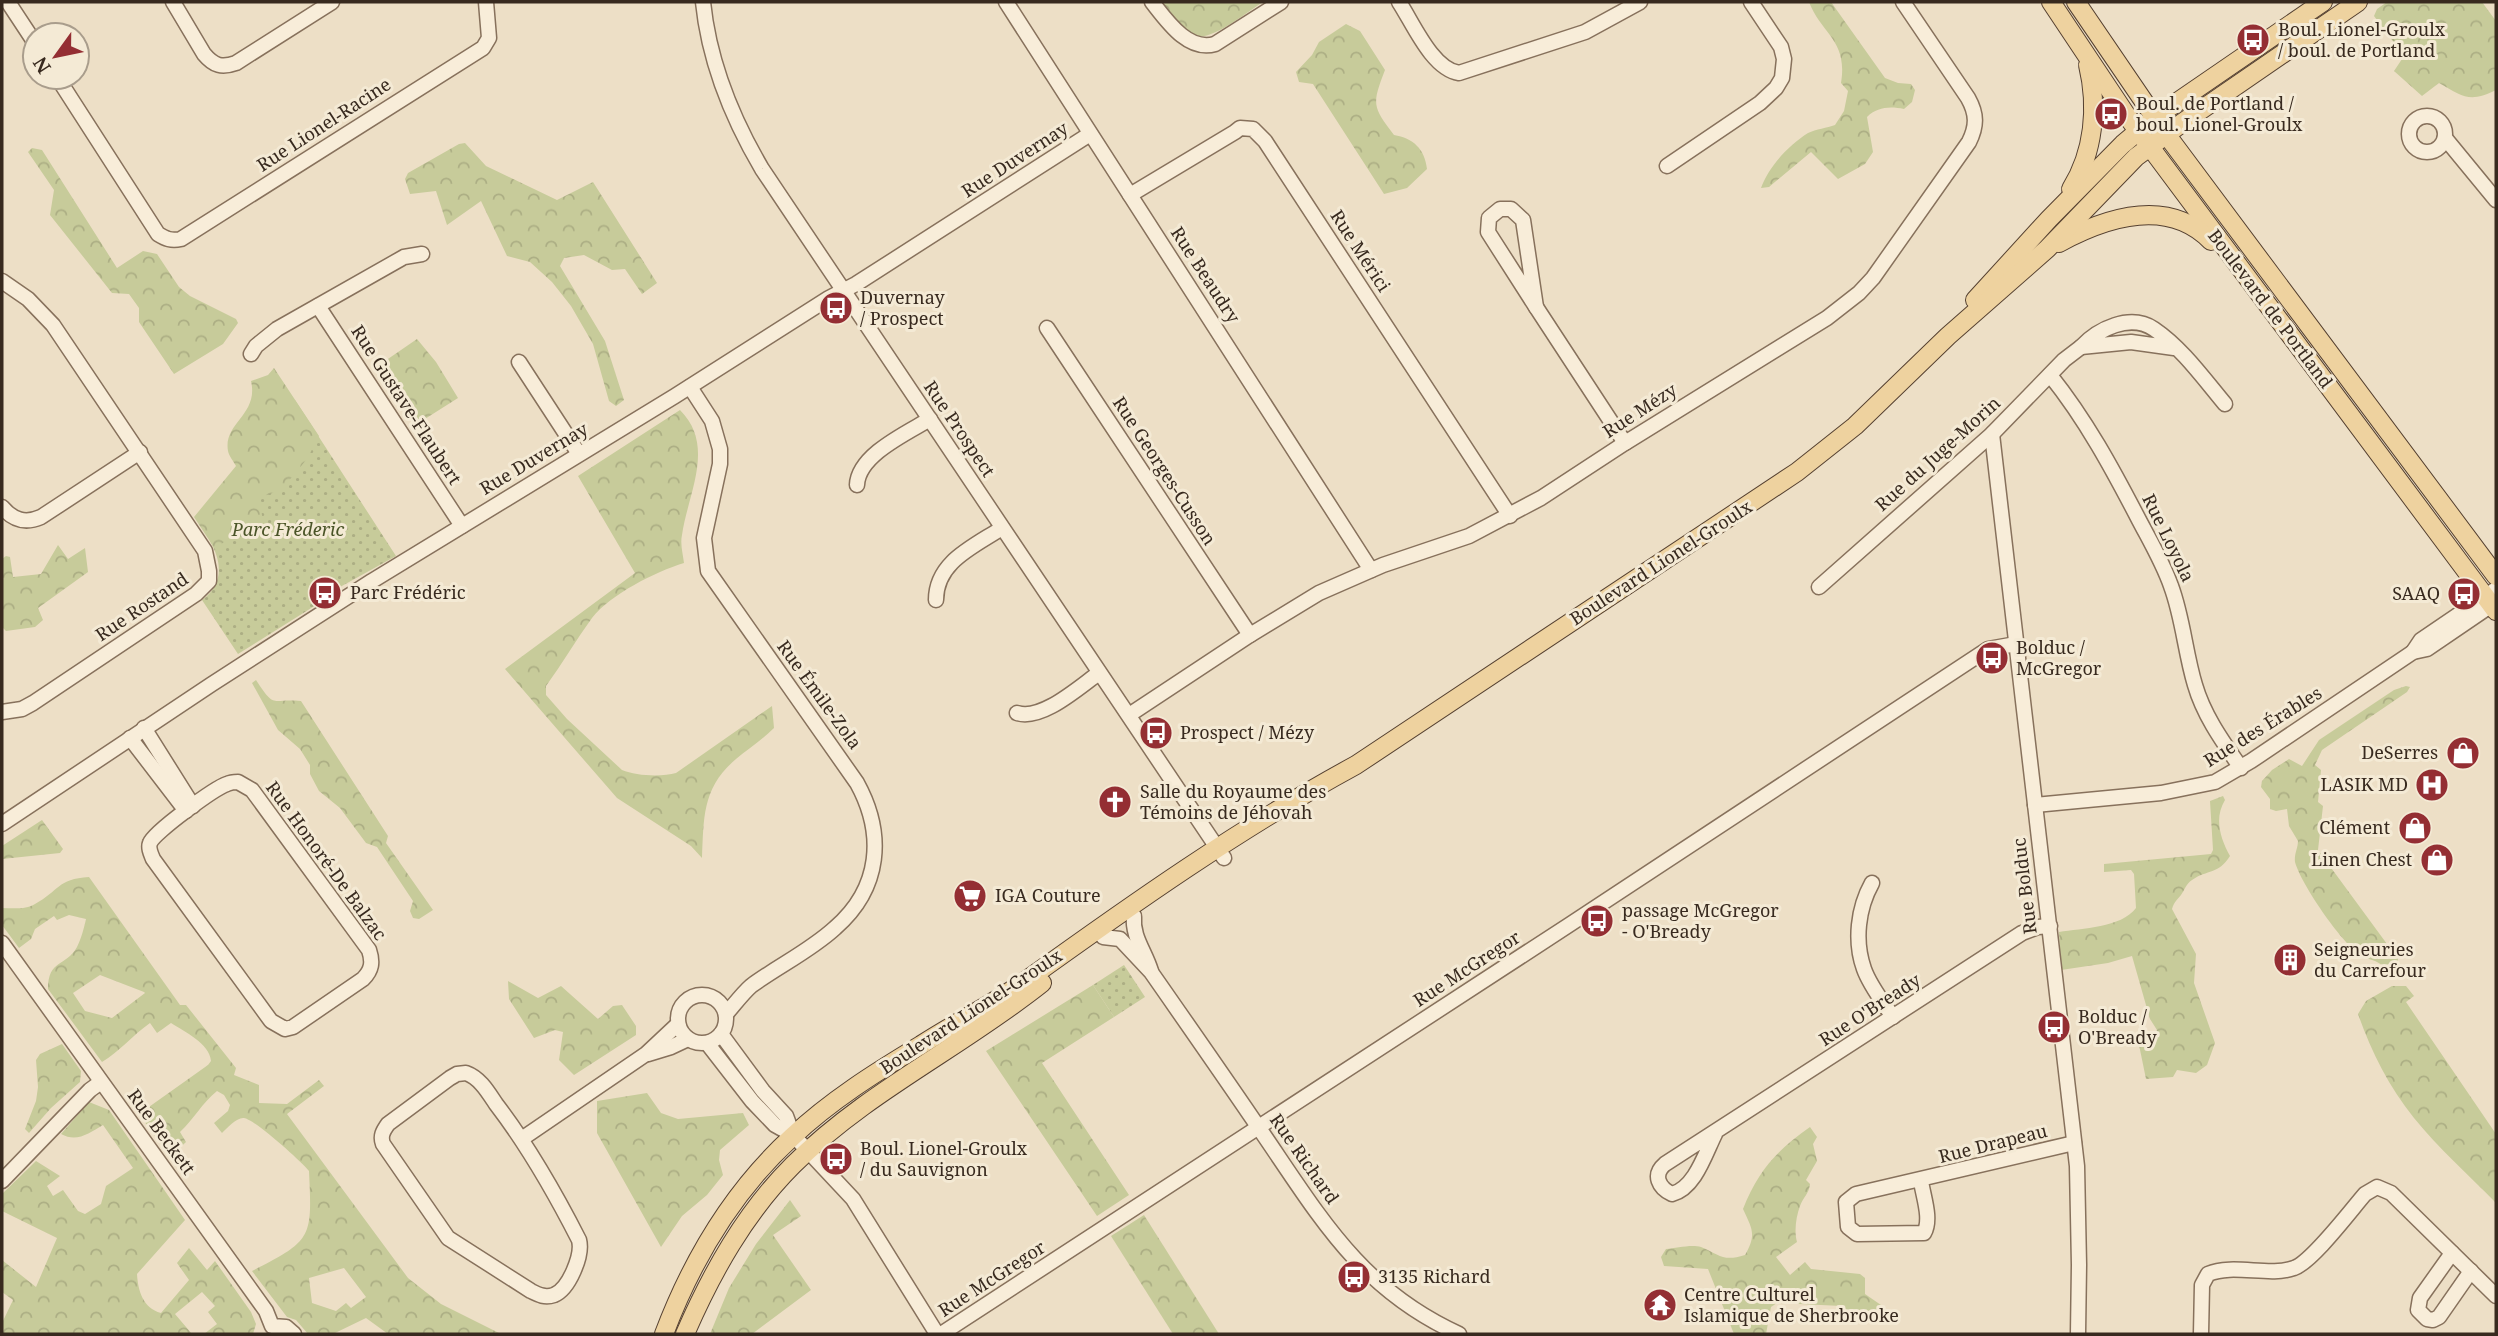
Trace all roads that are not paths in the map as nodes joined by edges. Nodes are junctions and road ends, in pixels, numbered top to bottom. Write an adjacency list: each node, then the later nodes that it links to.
1 (8, 2): 17 (street)
2 (173, 2): 3 (street)
3 (332, 2)
4 (486, 2): 19 (street, Rue Lionel-Racine)
5 (703, 2): 34 (street, Rue Prospect)
6 (1006, 2): 22 (street, Rue Beaudry)
7 (1153, 2): 8 (street)
8 (1281, 2)
9 (1399, 2): 10 (street)
10 (1640, 2)
11 (1751, 2): 26 (street)
12 (1903, 2): 46 (street, Rue Mézy)
13 (2051, 2): 18 (main road, Boulevard de Portland)
14 (2076, 2): 20 (main road, Boulevard de Portland)
15 (2322, 2): 20 (main road, Boulevard Lionel-Groulx)
16 (2358, 2): 23 (main road, Boulevard Lionel-Groulx)
17 (21, 22)
18 (2085, 55): 21 (main road, Boulevard de Portland); 29 (main road)
19 (66, 91)
20 (2154, 118): 21 (main road, Boulevard Lionel-Groulx); 23 (main road, Boulevard de Portland)
21 (2138, 131): 25 (main road, Boulevard de Portland); 29 (main road, Boulevard Lionel-Groulx)
22 (1090, 134): 27 (street, Rue Beaudry); 34 (street, Rue Duvernay)
23 (2166, 134): 25 (main road, Boulevard Lionel-Groulx); 55 (main road, Boulevard de Portland)
24 (2445, 138): 28 (street)
25 (2149, 147): 30 (main road, Boulevard Lionel-Groulx); 33 (main road, Boulevard de Portland)
26 (1667, 166)
27 (1130, 195): 51 (street, Rue Mérici); 54 (street, Rue Beaudry)
28 (2496, 200)
29 (2049, 219): 38 (main road, Boulevard Lionel-Groulx)
30 (2047, 249): 33 (main road); 38 (main road, Boulevard Lionel-Groulx)
31 (422, 254): 35 (street)
32 (2, 281): 47 (street, Rue Rostand)
33 (2249, 281): 58 (main road, Boulevard de Portland)
34 (844, 290): 42 (street, Rue Duvernay); 44 (street, Rue Prospect)
35 (318, 306): 39 (street); 52 (street, Rue Gustave-Flaubert)
36 (1536, 307): 36 (street); 46 (street)
37 (1047, 328): 59 (street, Rue Georges-Cusson)
38 (1948, 336): 71 (main road, Boulevard Lionel-Groulx)
39 (251, 354)
40 (519, 362): 48 (street)
41 (2050, 375): 43 (street, Rue du Juge-Morin); 45 (street, Rue du Juge-Morin); 67 (street, Rue Loyola)
42 (690, 387): 48 (street, Rue Duvernay); 78 (street, Rue Émile-Zola)
43 (2225, 404)
44 (930, 419): 49 (street); 53 (street, Rue Prospect)
45 (1993, 434): 56 (street, Rue du Juge-Morin); 60 (street, Rue Bolduc)
46 (1625, 443): 51 (street, Rue Mézy)
47 (140, 452): 50 (street); 62 (street, Rue Rostand)
48 (579, 454): 52 (street, Rue Duvernay)
49 (857, 485)
50 (2, 507)
51 (1510, 516): 54 (street, Rue Mézy)
52 (462, 526): 65 (street, Rue Duvernay)
53 (1002, 528): 57 (street); 61 (street, Rue Prospect)
54 (1371, 570): 59 (street, Rue Mézy)
55 (2496, 576)
56 (1819, 587)
57 (936, 600)
58 (2493, 601): 67 (street, Rue des Érables)
59 (1250, 635): 64 (street, Rue Mézy)
60 (2015, 644): 68 (street, Rue Bolduc); 88 (street, Rue McGregor)
61 (1099, 673): 63 (street); 64 (street, Rue Prospect)
62 (2, 712)
63 (1017, 713)
64 (1129, 715): 71 (street, Rue Prospect)
65 (144, 728): 66 (street, Rue Duvernay); 69 (street)
66 (130, 738): 69 (street); 70 (street, Rue Duvernay)
67 (2241, 768): 68 (street, Rue des Érables)
68 (2035, 805): 74 (street, Rue Bolduc)
69 (190, 808): 69 (street, Rue Honoré-De Balzac)
70 (2, 824)
71 (1220, 853): 73 (main road, Boulevard Lionel-Groulx); 90 (main road, Boulevard Lionel-Groulx)
72 (1872, 883): 81 (street)
73 (1134, 916): 75 (main road, Boulevard Lionel-Groulx); 77 (street, Rue Richard)
74 (2050, 926): 81 (street, Rue O'Bready); 92 (street, Rue Bolduc)
75 (1103, 937): 77 (street, Rue Richard); 93 (main road, Boulevard Lionel-Groulx)
76 (2, 943): 87 (street, Rue Beckett)
77 (1152, 972): 88 (street, Rue Richard)
78 (749, 988): 79 (street, Rue Émile-Zola); 80 (street, Rue Émile-Zola)
79 (716, 999): 80 (street); 82 (street)
80 (726, 1014): 83 (street)
81 (1893, 1017): 89 (street, Rue O'Bready)
82 (678, 1024): 84 (street); 86 (street)
83 (721, 1034): 85 (street); 90 (street)
84 (688, 1039): 85 (street); 86 (street)
85 (707, 1043): 90 (street)
86 (646, 1054): 91 (street)
87 (101, 1082): 94 (street); 99 (street, Rue Beckett)
88 (1259, 1128): 103 (street, Rue McGregor); 104 (street, Rue Richard)
89 (1714, 1134)
90 (793, 1135): 93 (street); 101 (main road, Boulevard Lionel-Groulx)
91 (523, 1138): 91 (street)
92 (2074, 1143): 95 (street, Rue Drapeau); 105 (street, Rue Bolduc)
93 (808, 1151): 102 (main road, Boulevard Lionel-Groulx); 103 (street)
94 (2, 1181)
95 (1921, 1181): 95 (street, Rue Drapeau)
96 (2452, 1253): 97 (street); 97 (street); 106 (street)
97 (2471, 1271): 98 (street)
98 (2496, 1296)
99 (270, 1330): 100 (street, Rue Beckett)
100 (294, 1334)
101 (664, 1334)
102 (685, 1334)
103 (939, 1334)
104 (1459, 1334)
105 (2078, 1334)
106 (2201, 1334)

